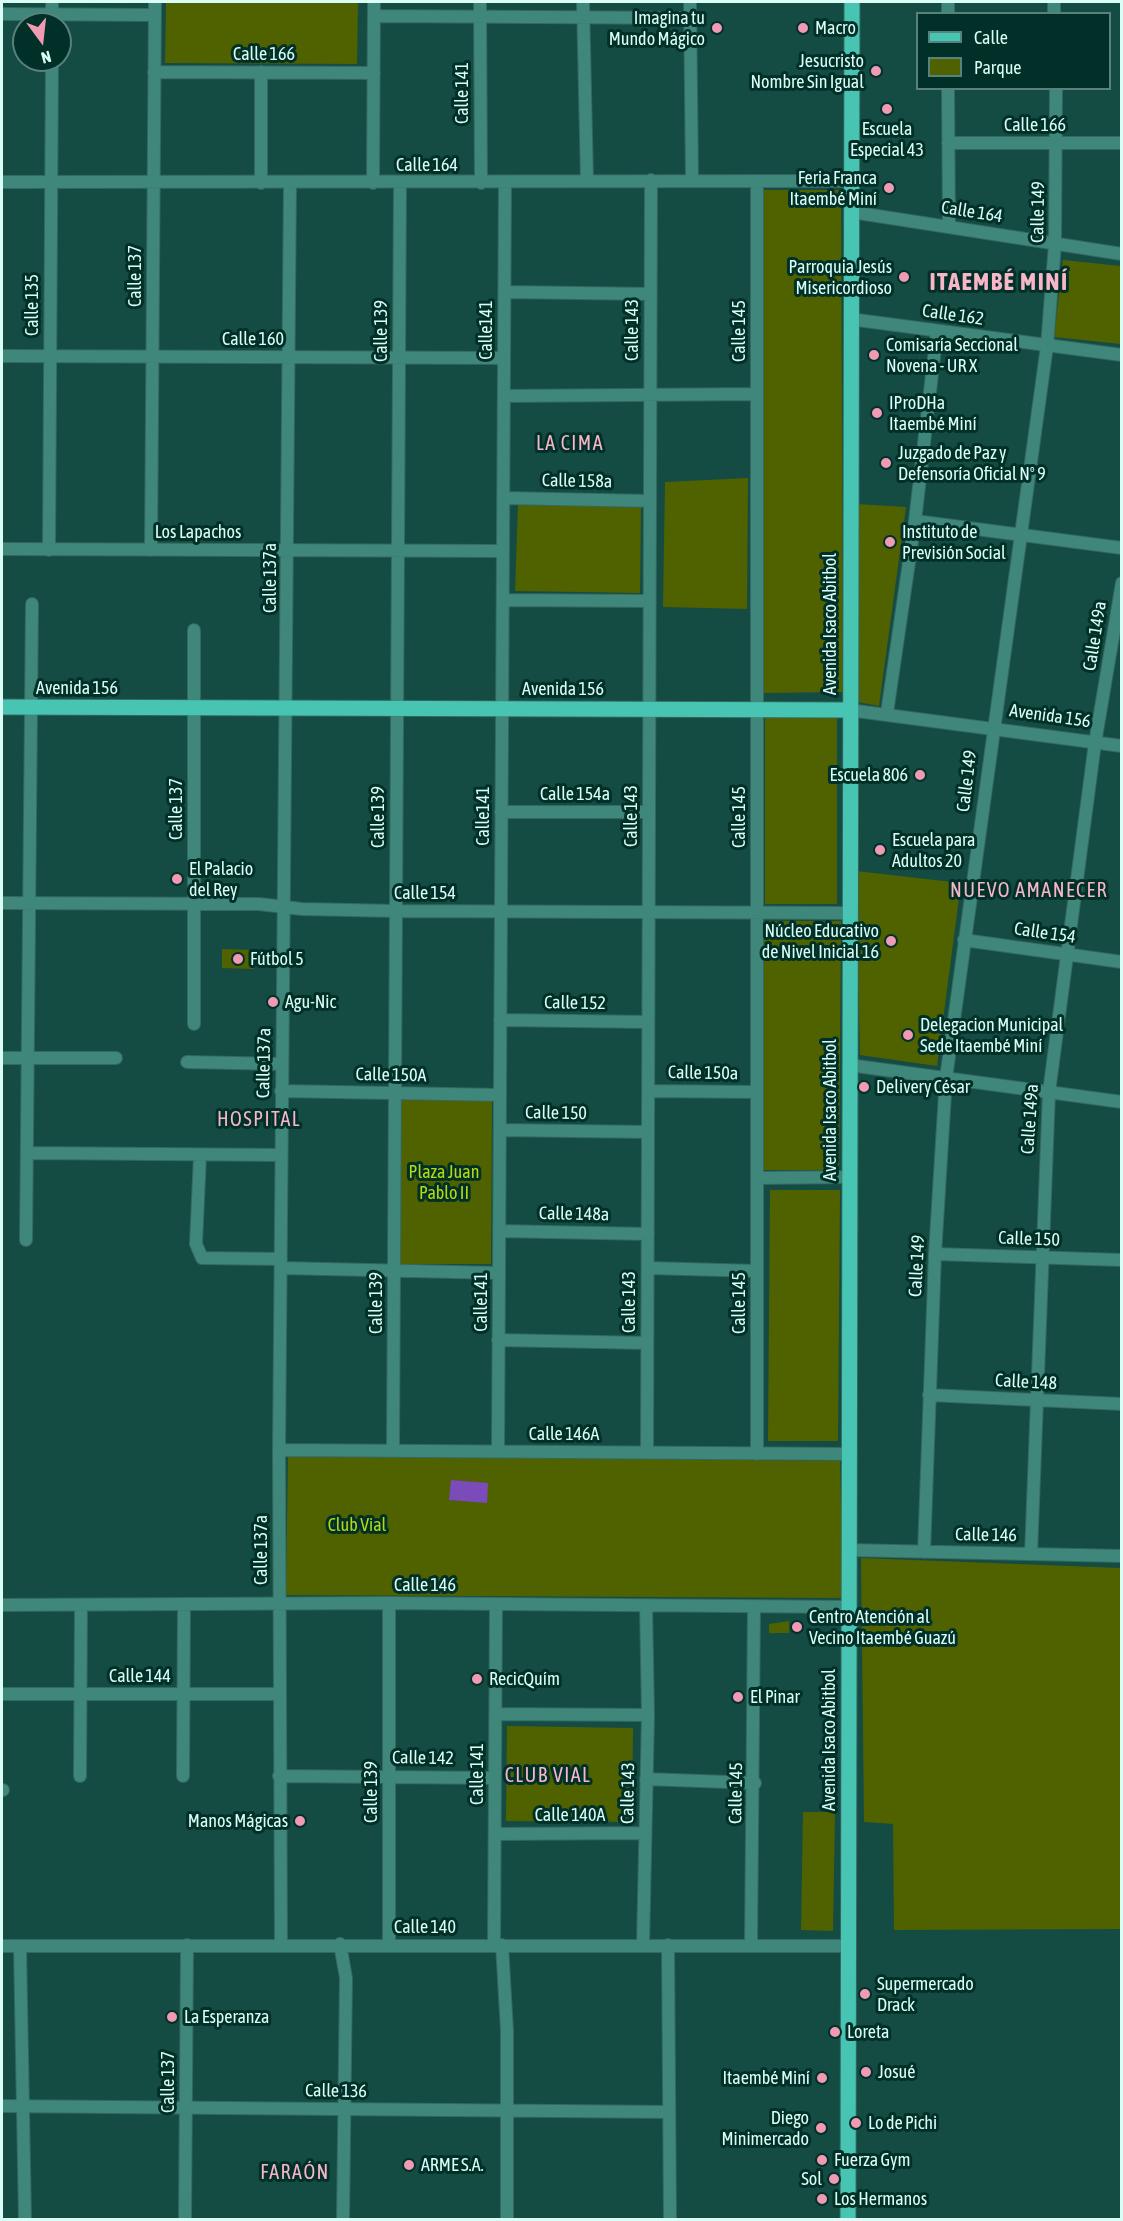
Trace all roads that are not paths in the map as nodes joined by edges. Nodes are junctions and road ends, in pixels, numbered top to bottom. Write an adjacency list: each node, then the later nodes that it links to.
1 (154, 2): 8 (street, Calle 137)
2 (374, 2): 9 (street)
3 (480, 2): 10 (street, Calle 141)
4 (583, 2): 11 (street)
5 (690, 2): 12 (street)
6 (852, 2): 26 (main road, Avenida Isaco Abitbol)
7 (72, 13): 8 (street)
8 (154, 15): 14 (street, Calle 137)
9 (374, 16): 10 (street); 16 (street)
10 (479, 18): 11 (street); 35 (street, Calle 141)
11 (583, 18): 12 (street); 24 (street)
12 (690, 18): 23 (street)
13 (52, 72): 28 (street, Calle 135)
14 (154, 72): 15 (street, Calle 166); 29 (street, Calle 137)
15 (261, 72): 16 (street, Calle 166); 31 (street)
16 (374, 73): 33 (street)
17 (948, 90): 19 (street)
18 (1056, 90): 20 (street, Calle 149)
19 (948, 143): 20 (street, Calle 166); 37 (street)
20 (1057, 143): 21 (street, Calle 166); 38 (street, Calle 149)
21 (1122, 143)
22 (651, 180): 23 (street, Calle 164); 24 (street, Calle 164); 41 (street, Calle 143)
23 (692, 180): 25 (street, Calle 164)
24 (587, 181): 30 (street, Calle 164)
25 (757, 181): 26 (street, Calle 164); 52 (street, Calle 145)
26 (852, 181): 36 (main road, Avenida Isaco Abitbol)
27 (2, 182): 28 (street, Calle 164)
28 (51, 182): 29 (street, Calle 164); 47 (street, Calle 135)
29 (153, 182): 31 (street, Calle 164); 48 (street, Calle 137)
30 (505, 182): 35 (street, Calle 164); 40 (street, Calle141)
31 (261, 183): 32 (street, Calle 164)
32 (290, 183): 33 (street, Calle 164); 49 (street, Calle 137a)
33 (373, 183): 34 (street, Calle 164)
34 (400, 183): 35 (street, Calle 164); 50 (street, Calle 139)
35 (481, 183)
36 (852, 212): 37 (street, Calle 164); 42 (main road, Avenida Isaco Abitbol)
37 (949, 226): 38 (street, Calle 164)
38 (1055, 244): 39 (street, Calle 164); 44 (street, Calle 149)
39 (1122, 254)
40 (505, 292): 41 (street); 51 (street, Calle141)
41 (650, 294): 54 (street, Calle 143)
42 (850, 319): 43 (street, Calle 162); 79 (main road, Avenida Isaco Abitbol)
43 (938, 331): 44 (street, Calle 162); 57 (street)
44 (1047, 346): 45 (street, Calle 162); 58 (street, Calle 149)
45 (1122, 355)
46 (2, 356): 47 (street, Calle 160)
47 (50, 357): 48 (street, Calle 160); 61 (street, Calle 135)
48 (152, 357): 49 (street, Calle 160); 62 (street, Calle 137)
49 (289, 357): 50 (street, Calle 160); 63 (street, Calle 137a)
50 (399, 357): 51 (street, Calle 160); 64 (street, Calle 139)
51 (504, 358): 53 (street, Calle141)
52 (757, 394): 54 (street); 78 (street, Calle 145)
53 (504, 396): 54 (street); 55 (street, Calle141)
54 (650, 396): 56 (street, Calle 143)
55 (503, 498): 56 (street, Calle 158a); 65 (street, Calle141)
56 (650, 501): 68 (street, Calle 143)
57 (915, 521): 58 (street); 80 (street)
58 (1020, 534): 59 (street); 81 (street, Calle 149)
59 (1122, 548)
60 (2, 549): 61 (street, Los Lapachos)
61 (49, 550): 62 (street, Los Lapachos)
62 (151, 550): 63 (street, Los Lapachos)
63 (288, 550): 64 (street, Los Lapachos); 74 (street, Calle 137a)
64 (398, 551): 65 (street, Los Lapachos); 75 (street, Calle 139)
65 (503, 551): 67 (street, Calle141)
66 (1122, 584): 82 (street, Calle 149a)
67 (503, 600): 68 (street); 76 (street, Calle141)
68 (650, 601): 77 (street, Calle 143)
69 (32, 604): 72 (street)
70 (194, 630): 73 (street, Calle 137)
71 (2, 707): 72 (main road, Avenida 156)
72 (31, 707): 73 (main road, Avenida 156); 87 (street)
73 (193, 707): 74 (main road, Avenida 156); 88 (street, Calle 137)
74 (287, 708): 75 (main road, Avenida 156); 89 (street, Calle 137a)
75 (397, 708): 76 (main road, Avenida 156); 91 (street, Calle 139)
76 (502, 708): 77 (main road, Avenida 156); 84 (street, Calle141)
77 (649, 709): 78 (main road, Avenida 156); 85 (street, Calle 143)
78 (757, 709): 79 (main road, Avenida 156); 92 (street, Calle 145)
79 (849, 710): 80 (street, Avenida 156); 94 (main road, Avenida Isaco Abitbol)
80 (887, 713): 81 (street, Avenida 156)
81 (992, 728): 82 (street, Avenida 156); 95 (street, Calle 149)
82 (1095, 743): 83 (street, Avenida 156); 96 (street, Calle 149a)
83 (1122, 746)
84 (501, 812): 85 (street, Calle 154a); 90 (street, Calle141)
85 (649, 812): 93 (street, Calle 143)
86 (2, 903): 87 (street, Calle 154)
87 (29, 903): 88 (street, Calle 154); 103 (street)
88 (194, 903): 89 (street, Calle 154); 100 (street, Calle 137)
89 (286, 907): 91 (street, Calle 154); 105 (street, Calle 137a)
90 (501, 910): 91 (street, Calle 154); 93 (street, Calle 154); 98 (street, Calle141)
91 (396, 911): 112 (street, Calle 139)
92 (757, 912): 93 (street, Calle 154); 94 (street, Calle 154); 110 (street, Calle 145)
93 (649, 913): 99 (street, Calle 143)
94 (849, 913): 106 (main road, Avenida Isaco Abitbol)
95 (964, 940): 96 (street, Calle 154); 107 (street, Calle 149)
96 (1065, 954): 97 (street, Calle 154); 111 (street, Calle 149a)
97 (1122, 962)
98 (500, 1020): 99 (street, Calle 152); 113 (street, Calle141)
99 (648, 1022): 109 (street, Calle 143)
100 (194, 1024)
101 (116, 1058): 103 (street)
102 (2, 1059): 103 (street)
103 (28, 1059): 117 (street)
104 (187, 1062): 105 (street)
105 (282, 1064): 108 (street, Calle 137a)
106 (849, 1065): 107 (street); 120 (main road, Avenida Isaco Abitbol)
107 (946, 1078): 111 (street); 125 (street, Calle 149)
108 (281, 1091): 112 (street, Calle 150A); 119 (street, Calle 137a)
109 (648, 1091): 110 (street, Calle 150a); 116 (street, Calle 143)
110 (757, 1092): 121 (street, Calle 145)
111 (1049, 1092): 114 (street); 126 (street, Calle 149a)
112 (395, 1093): 113 (street, Calle 150A); 130 (street, Calle 139)
113 (500, 1095): 115 (street, Calle141)
114 (1122, 1102)
115 (500, 1130): 116 (street, Calle 150); 122 (street, Calle141)
116 (648, 1132): 123 (street, Calle 143)
117 (27, 1154): 118 (street); 124 (street)
118 (200, 1155): 119 (street); 128 (street)
119 (281, 1155): 128 (street, Calle 137a)
120 (849, 1177): 121 (street); 143 (main road, Avenida Isaco Abitbol)
121 (757, 1178): 131 (street, Calle 145)
122 (499, 1231): 123 (street, Calle 148a); 132 (street, Calle141)
123 (648, 1234): 129 (street, Calle 143)
124 (26, 1240)
125 (935, 1254): 126 (street, Calle 150); 135 (street, Calle 149)
126 (1041, 1257): 127 (street, Calle 150); 136 (street, Calle 149a)
127 (1122, 1260)
128 (281, 1264): 130 (street); 138 (street, Calle 137a)
129 (648, 1268): 131 (street); 134 (street, Calle 143)
130 (394, 1271): 132 (street); 139 (street, Calle 139)
131 (757, 1271): 142 (street, Calle 145)
132 (499, 1273): 133 (street, Calle141)
133 (498, 1340): 134 (street); 140 (street, Calle141)
134 (647, 1343): 141 (street, Calle 143)
135 (930, 1395): 136 (street, Calle 148); 145 (street, Calle 149)
136 (1036, 1400): 137 (street, Calle 148); 146 (street, Calle 149a)
137 (1122, 1404)
138 (279, 1450): 139 (street, Calle 146A); 153 (street, Calle 137a)
139 (393, 1450): 140 (street, Calle 146A)
140 (498, 1451): 141 (street, Calle 146A)
141 (647, 1452): 142 (street, Calle 146A)
142 (757, 1454): 143 (street, Calle 146A)
143 (849, 1454): 144 (main road, Avenida Isaco Abitbol)
144 (849, 1550): 145 (street, Calle 146); 156 (main road, Avenida Isaco Abitbol)
145 (924, 1552): 146 (street, Calle 146)
146 (1031, 1554): 147 (street, Calle 146)
147 (1122, 1556)
148 (389, 1603): 149 (street, Calle 146); 153 (street, Calle 146); 166 (street, Calle 139)
149 (496, 1604): 154 (street, Calle 146); 161 (street, Calle 141)
150 (2, 1605): 151 (street, Calle 146)
151 (81, 1605): 152 (street, Calle 146); 158 (street)
152 (184, 1605): 153 (street, Calle 146); 159 (street)
153 (279, 1605): 160 (street, Calle 137a)
154 (646, 1605): 155 (street, Calle 146); 162 (street, Calle 143)
155 (754, 1606): 156 (street, Calle 146); 169 (street, Calle 145)
156 (849, 1607): 182 (main road, Avenida Isaco Abitbol)
157 (2, 1694): 158 (street, Calle 144)
158 (80, 1694): 159 (street, Calle 144); 163 (street)
159 (183, 1694): 160 (street, Calle 144); 164 (street)
160 (279, 1694): 165 (street, Calle 137a)
161 (496, 1714): 162 (street); 167 (street, Calle 141)
162 (648, 1715): 168 (street, Calle 143)
163 (80, 1776)
164 (183, 1776)
165 (279, 1776): 166 (street, Calle 142); 172 (street, Calle 137a)
166 (388, 1776): 167 (street, Calle 142); 174 (street, Calle 139)
167 (495, 1778): 171 (street, Calle 141)
168 (646, 1779): 169 (street); 170 (street, Calle 143)
169 (754, 1783): 181 (street, Calle 145)
170 (645, 1833): 171 (street, Calle 140A); 177 (street, Calle 143)
171 (495, 1834): 176 (street, Calle 141)
172 (281, 1944): 173 (street, Calle 140); 175 (street, Calle 140)
173 (340, 1944): 174 (street, Calle 140); 186 (street)
174 (388, 1944): 176 (street, Calle 140)
175 (187, 1945): 179 (street, Calle 140); 185 (street, Calle 137)
176 (498, 1945): 177 (street, Calle 140); 187 (street, Calle 141)
177 (644, 1945): 180 (street, Calle 140)
178 (2, 1946): 179 (street, Calle 140)
179 (20, 1946): 184 (street)
180 (668, 1946): 181 (street, Calle 140); 188 (street)
181 (751, 1946): 182 (street, Calle 140)
182 (849, 1946): 194 (main road, Avenida Isaco Abitbol)
183 (2, 2106): 184 (street, Calle 136)
184 (22, 2106): 185 (street, Calle 136); 189 (street)
185 (186, 2107): 186 (street, Calle 136); 190 (street, Calle 137)
186 (344, 2109): 187 (street, Calle 136); 191 (street)
187 (508, 2111): 188 (street, Calle 136); 192 (street, Calle 141)
188 (669, 2112): 193 (street)
189 (25, 2220)
190 (185, 2220)
191 (343, 2220)
192 (507, 2220)
193 (670, 2220)
194 (848, 2220)

